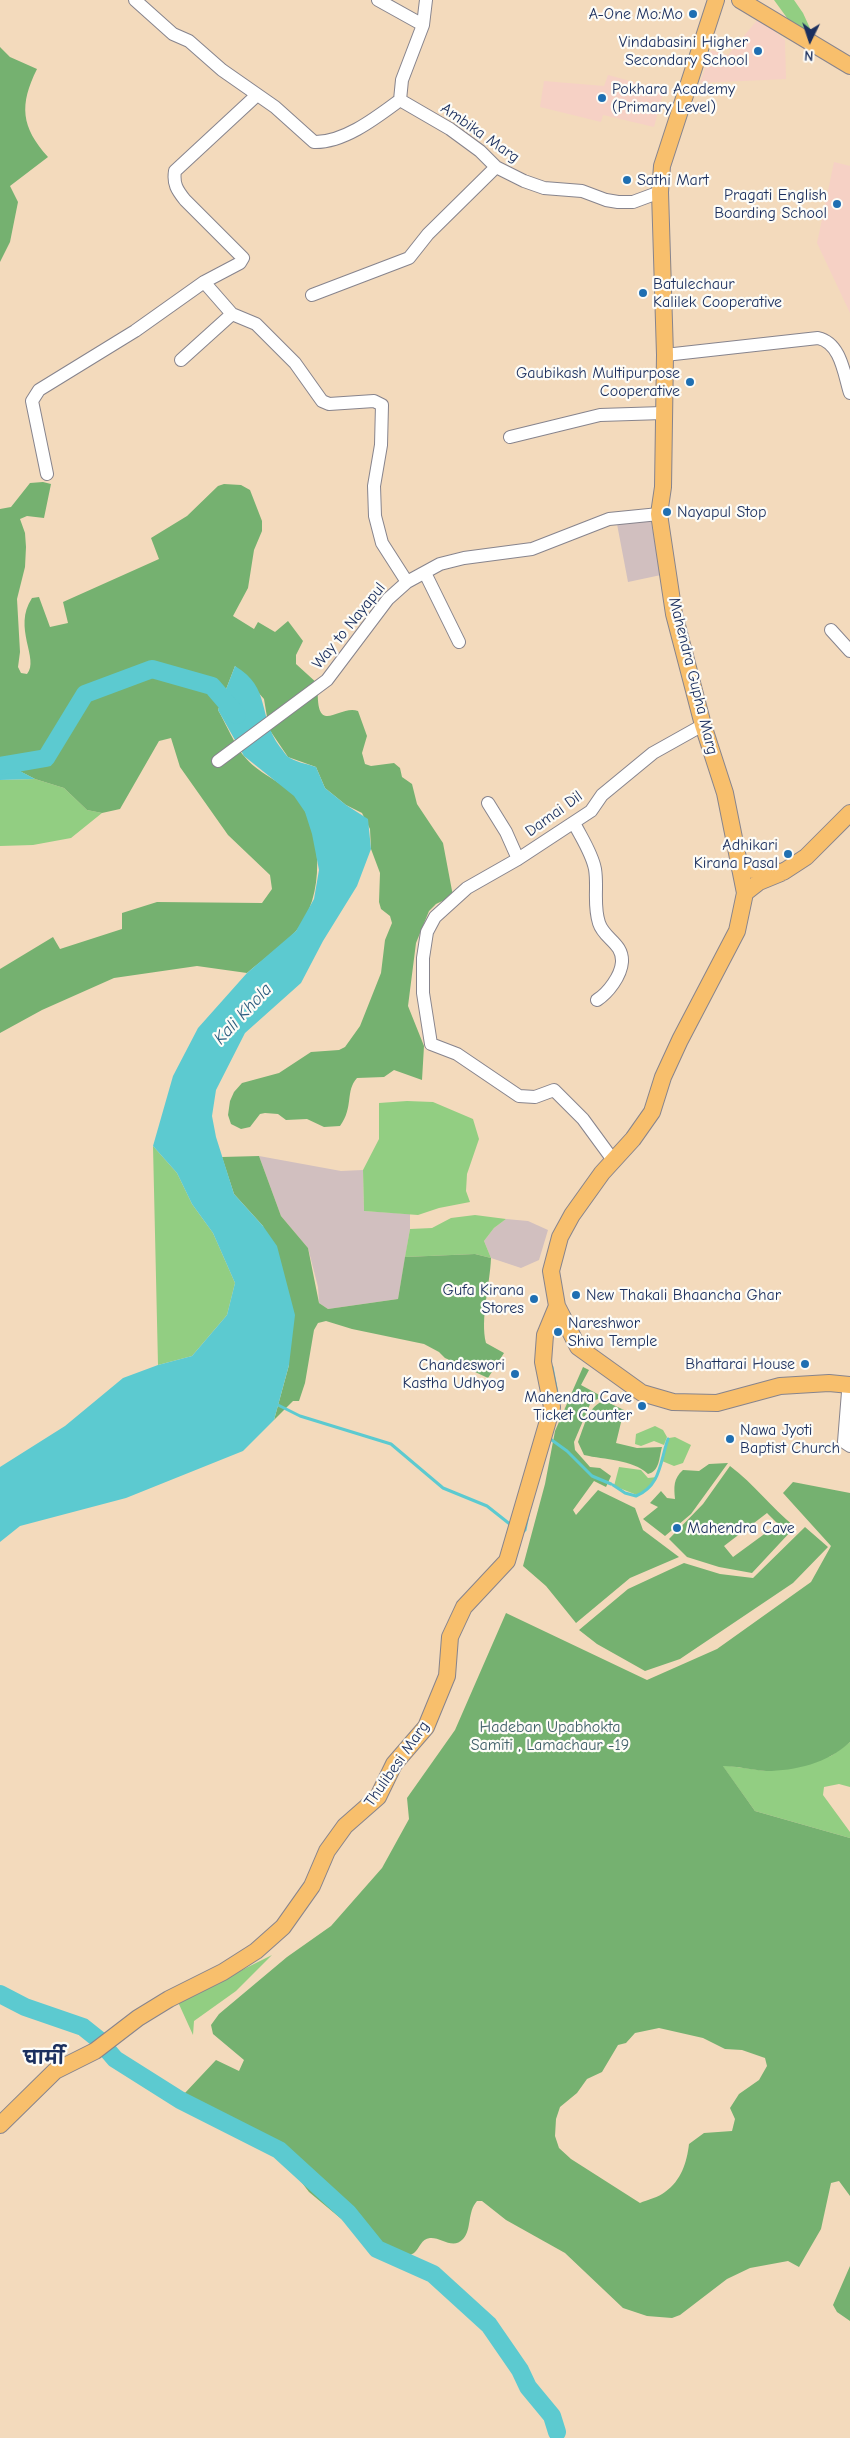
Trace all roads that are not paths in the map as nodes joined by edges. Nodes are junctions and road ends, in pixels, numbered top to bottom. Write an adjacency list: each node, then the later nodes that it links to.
1 (135, 0): 8 (street)
2 (378, 0): 6 (street)
3 (426, 0): 6 (street)
4 (716, 0): 11 (main road, Mahendra Gupha Marg)
5 (740, 0): 7 (main road)
6 (423, 25): 9 (street)
7 (850, 66)
8 (257, 95): 9 (street); 12 (street)
9 (400, 100): 10 (street, Ambika Marg)
10 (496, 167): 11 (street, Ambika Marg); 13 (street)
11 (660, 192): 15 (main road, Mahendra Gupha Marg)
12 (204, 282): 14 (street); 20 (street)
13 (312, 295)
14 (232, 314): 16 (street); 23 (street)
15 (665, 354): 17 (street); 18 (main road, Mahendra Gupha Marg)
16 (182, 360)
17 (850, 393)
18 (663, 413): 19 (street); 21 (main road, Mahendra Gupha Marg)
19 (510, 437)
20 (47, 474)
21 (659, 514): 22 (street, Way to Nayapul); 27 (main road, Mahendra Gupha Marg)
22 (425, 573): 23 (street, Way to Nayapul); 25 (street)
23 (407, 582): 28 (street, Way to Nayapul)
24 (830, 630): 26 (street)
25 (459, 642)
26 (850, 651)
27 (702, 725): 31 (street, Damai Dil); 33 (main road, Mahendra Gupha Marg)
28 (218, 761)
29 (488, 803): 32 (street)
30 (850, 813): 34 (main road)
31 (574, 823): 32 (street, Damai Dil); 36 (street)
32 (518, 859): 37 (street, Damai Dil)
33 (740, 869): 34 (main road); 35 (main road, Mahendra Gupha Marg)
34 (783, 872): 35 (main road)
35 (745, 893): 37 (main road, Mahendra Gupha Marg)
36 (598, 1000)
37 (613, 1160): 38 (main road, Mahendra Gupha Marg)
38 (557, 1306): 39 (main road); 42 (main road, Thulibesi Marg)
39 (850, 1385)
40 (850, 1391): 41 (street)
41 (850, 1446)
42 (0, 2125)

